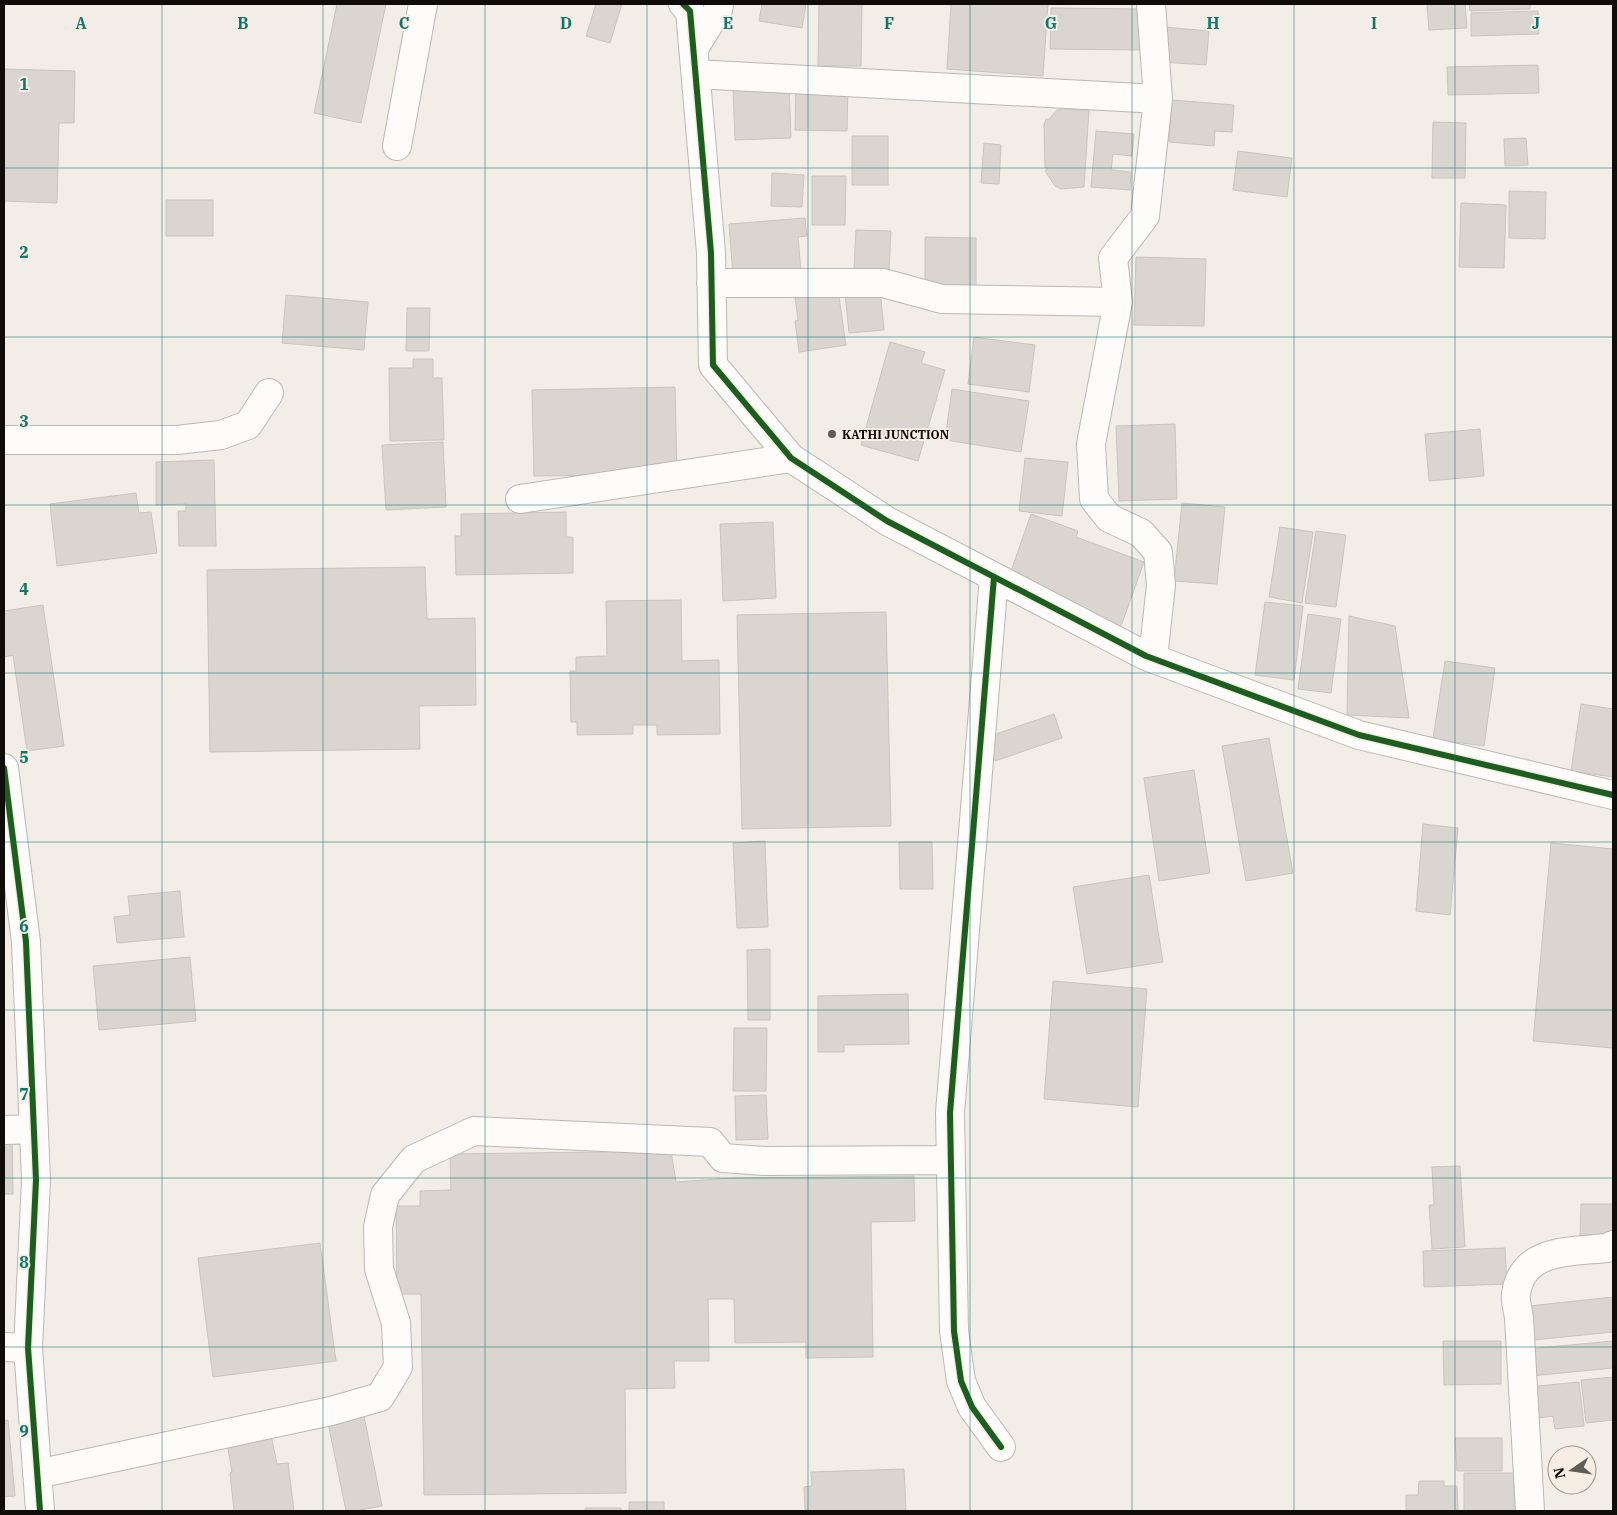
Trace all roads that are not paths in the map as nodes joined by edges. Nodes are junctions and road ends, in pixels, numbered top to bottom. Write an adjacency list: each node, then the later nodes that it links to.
1 (423, 4): 7 (street)
2 (682, 4): 5 (street)
3 (719, 4): 5 (street)
4 (1151, 4): 6 (street)
5 (695, 62): 6 (street); 8 (street)
6 (1158, 99): 9 (street)
7 (397, 146)
8 (711, 283): 9 (street); 12 (street)
9 (1118, 302): 15 (street)
10 (269, 393): 11 (street)
11 (4, 440)
12 (791, 458): 13 (street); 14 (street)
13 (520, 499)
14 (994, 577): 15 (street); 21 (street)
15 (1152, 658): 17 (street)
16 (4, 768): 18 (street)
17 (1613, 795)
18 (9, 848): 19 (street)
19 (34, 1129): 20 (street); 23 (street)
20 (4, 1130)
21 (952, 1160): 24 (street); 25 (street)
22 (1613, 1246): 27 (street)
23 (16, 1348): 25 (street)
24 (1001, 1447)
25 (37, 1474): 26 (street)
26 (40, 1511)
27 (1530, 1511)

